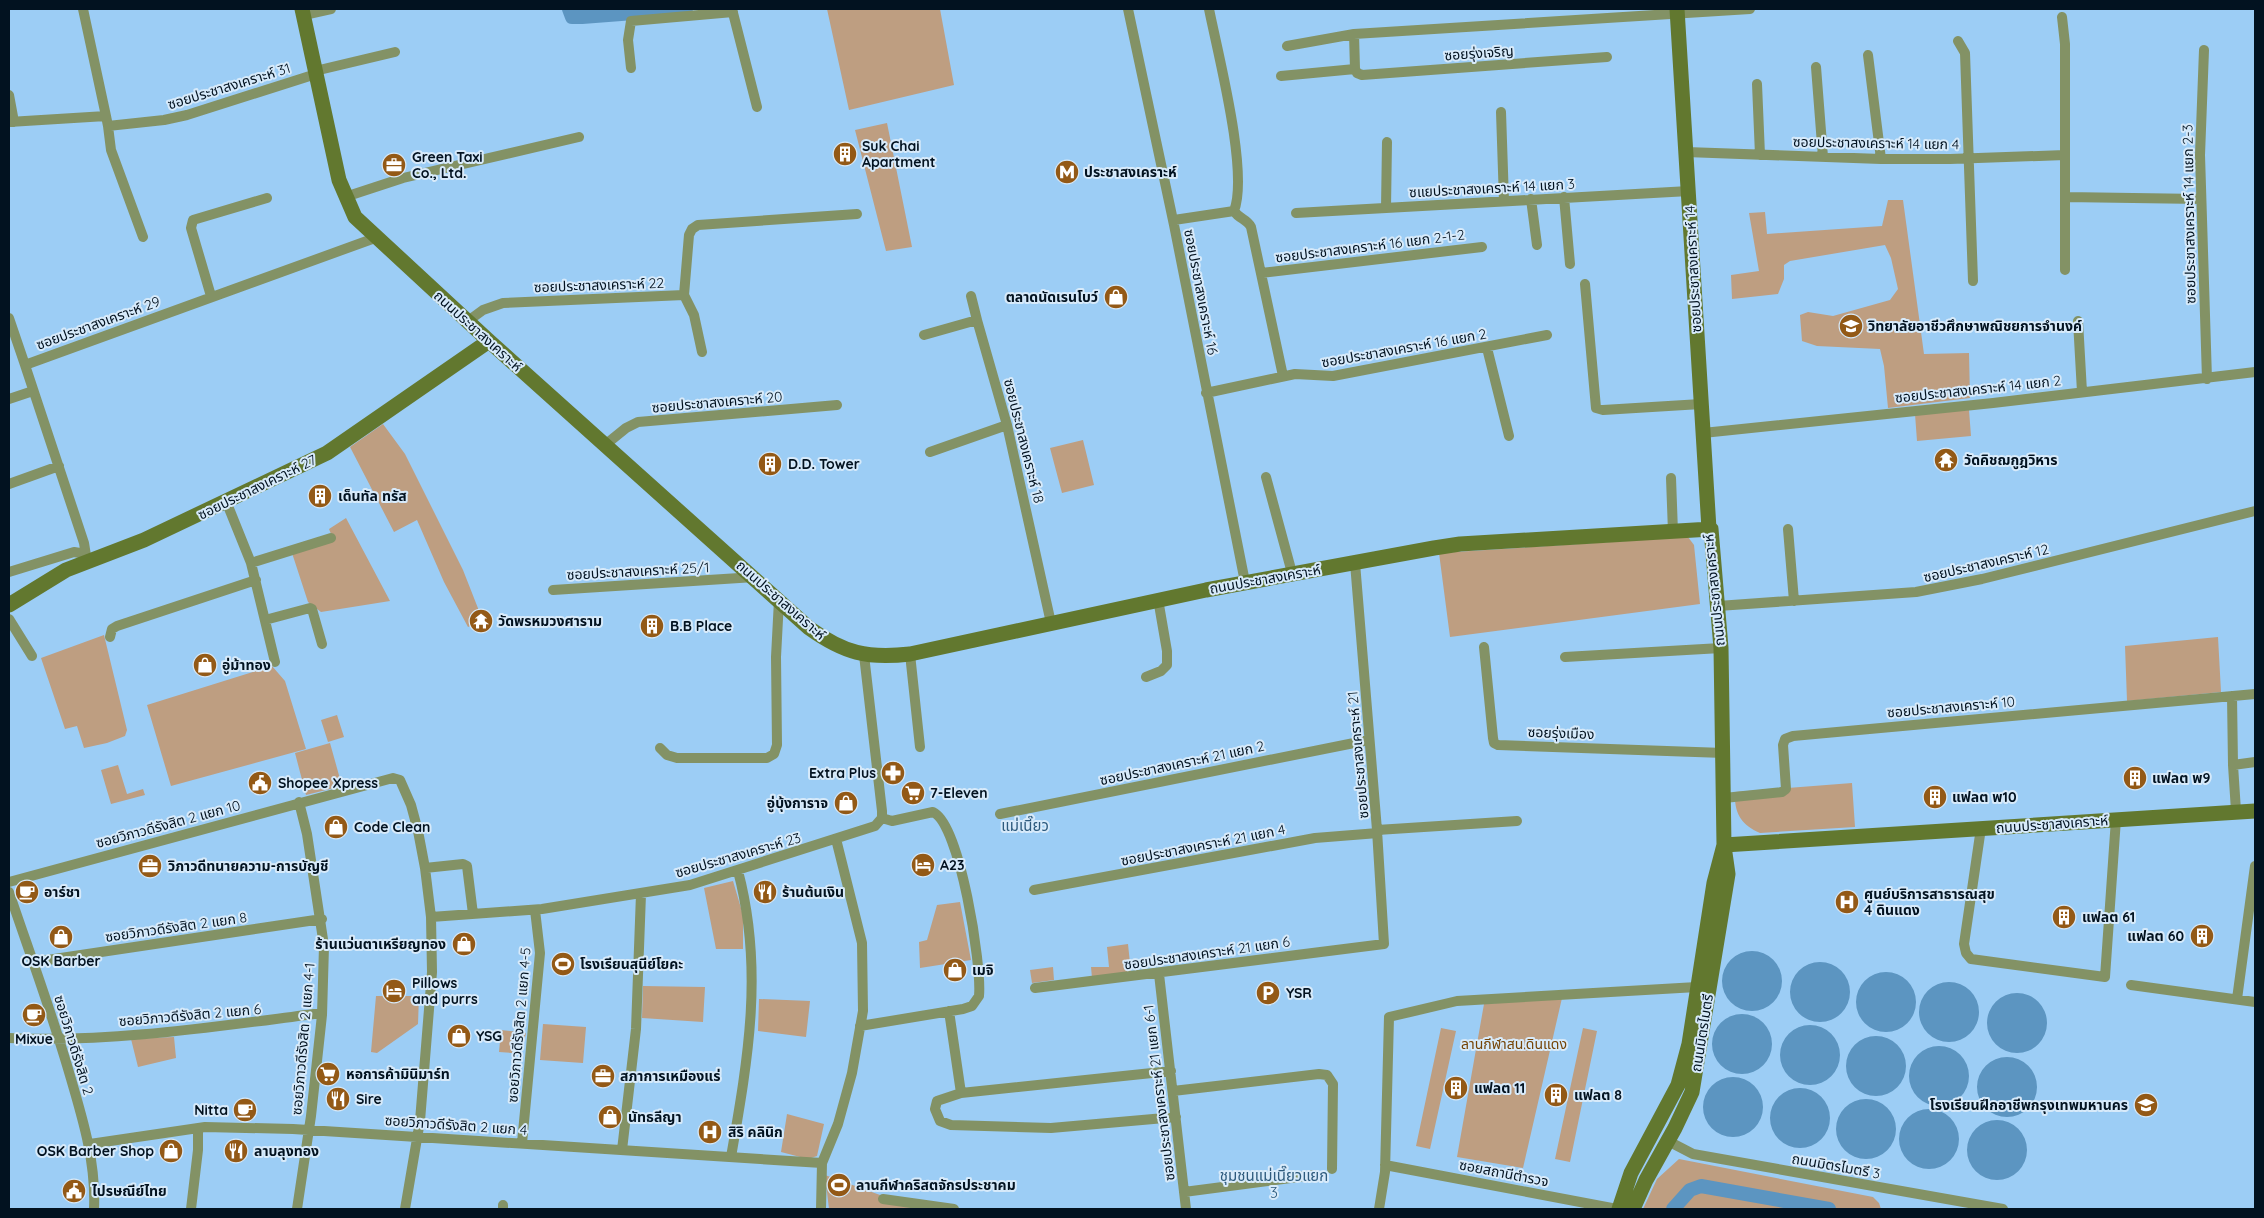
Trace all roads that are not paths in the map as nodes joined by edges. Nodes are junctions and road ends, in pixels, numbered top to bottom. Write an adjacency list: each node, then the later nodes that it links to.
1 (83, 9): 26 (street)
2 (331, 9): 7 (street)
3 (1129, 9): 48 (street, ซอยประชาสงเคราะห์ 16)
4 (1209, 9): 45 (street)
5 (1750, 9): 8 (street)
6 (732, 10): 18 (street); 24 (street)
7 (303, 12): 20 (main road, ถนนประชาสงเคราะห์)
8 (1677, 12): 10 (street); 30 (main road, ซอยประชาสงเคราะห์ 14)
9 (2062, 17): 31 (street)
10 (1354, 34): 12 (street); 19 (street)
11 (1958, 41): 34 (street)
12 (1287, 46)
13 (2204, 50): 42 (street, ซอยประชาสงเคราะห์ 14 แยก 2-3)
14 (395, 52): 20 (street, ซอยประชาสงเคราะห์ 31)
15 (1868, 55): 35 (street)
16 (1608, 57): 19 (street, ซอยรุ่งเจริญ)
17 (1816, 67): 33 (street)
18 (631, 68)
19 (1355, 68): 21 (street, ซอยรุ่งเจริญ)
20 (316, 73): 26 (street, ซอยประชาสงเคราะห์ 31); 39 (main road, ถนนประชาสงเคราะห์)
21 (1281, 76)
22 (1757, 84): 32 (street)
23 (9, 95): 27 (street)
24 (757, 107)
25 (1501, 112): 43 (street)
26 (107, 121): 27 (street, ซอยประชาสงเคราะห์ 31); 49 (street)
27 (11, 122)
28 (579, 137): 39 (street)
29 (1387, 142): 44 (street)
30 (1686, 152): 32 (street, ซอยประชาสงเคราะห์ 14 แยก 4); 36 (main road, ซอยประชาสงเคราะห์ 14)
31 (2065, 154): 34 (street, ซอยประชาสงเคราะห์ 14 แยก 4); 37 (street)
32 (1760, 155): 33 (street, ซอยประชาสงเคราะห์ 14 แยก 4)
33 (1823, 157): 35 (street, ซอยประชาสงเคราะห์ 14 แยก 4)
34 (1970, 158): 35 (street, ซอยประชาสงเคราะห์ 14 แยก 4); 56 (street)
35 (1881, 159)
36 (1689, 191): 40 (street, ซแยประชาสงเคราะห์ 14 แยก 3); 78 (main road, ซอยประชาสงเคราะห์ 14)
37 (2065, 197): 42 (street); 54 (street)
38 (267, 198): 59 (street)
39 (345, 198): 50 (main road, ถนนประชาสงเคราะห์)
40 (1564, 198): 41 (street, ซแยประชาสงเคราะห์ 14 แยก 3); 53 (street)
41 (1531, 199): 43 (street, ซแยประชาสงเคราะห์ 14 แยก 3); 51 (street)
42 (2201, 200): 73 (street, ซอยประชาสงเคราะห์ 14 แยก 2-3)
43 (1504, 201): 44 (street, ซแยประชาสงเคราะห์ 14 แยก 3)
44 (1386, 208): 46 (street, ซแยประชาสงเคราะห์ 14 แยก 3)
45 (1234, 212): 48 (street); 55 (street)
46 (1296, 213)
47 (857, 214): 58 (street, ซอยประชาสงเคราะห์ 22)
48 (1174, 220): 76 (street, ซอยประชาสงเคราะห์ 16)
49 (143, 237)
50 (375, 238): 59 (street, ซอยประชาสงเคราะห์ 29); 63 (main road, ถนนประชาสงเคราะห์)
51 (1537, 245)
52 (1482, 247): 55 (street, ซอยประชาสงเคราะห์ 16 แยก 2-1-2)
53 (1570, 264)
54 (2065, 270)
55 (1261, 273): 72 (street)
56 (1973, 281)
57 (1585, 284): 78 (street)
58 (684, 295): 63 (street, ซอยประชาสงเคราะห์ 22); 69 (street)
59 (211, 296): 70 (street, ซอยประชาสงเคราะห์ 29)
60 (971, 296): 62 (street, ซอยประชาสงเคราะห์ 18)
61 (9, 318): 70 (street)
62 (978, 320): 65 (street); 80 (street, ซอยประชาสงเคราะห์ 18)
63 (468, 321): 67 (main road, ถนนประชาสงเคราะห์)
64 (2078, 321): 75 (street)
65 (924, 335)
66 (1547, 335): 68 (street, ซอยประชาสงเคราะห์ 16 แยก 2)
67 (488, 340): 83 (main road, ถนนประชาสงเคราะห์); 89 (main road, ซอยประชาสงเคราะห์ 27)
68 (1487, 348): 72 (street, ซอยประชาสงเคราะห์ 16 แยก 2); 82 (street)
69 (702, 352)
70 (25, 365): 74 (street, ซอยประชาสงเคราะห์ 29)
71 (2255, 372): 73 (street, ซอยประชาสงเคราะห์ 14 แยก 2)
72 (1284, 376): 76 (street, ซอยประชาสงเคราะห์ 16 แยก 2)
73 (2207, 379): 75 (street, ซอยประชาสงเคราะห์ 14 แยก 2)
74 (33, 391): 77 (street); 85 (street, ซอยประชาสงเคราะห์ 29)
75 (2082, 392): 81 (street, ซอยประชาสงเคราะห์ 14 แยก 2)
76 (1206, 393): 102 (street, ซอยประชาสงเคราะห์ 16)
77 (9, 399)
78 (1701, 404): 81 (main road, ซอยประชาสงเคราะห์ 14)
79 (837, 405): 83 (street, ซอยประชาสงเคราะห์ 20)
80 (1007, 425): 84 (street); 111 (street, ซอยประชาสงเคราะห์ 18)
81 (1703, 433): 91 (main road, ซอยประชาสงเคราะห์ 14)
82 (1509, 436)
83 (605, 445): 100 (main road, ถนนประชาสงเคราะห์)
84 (930, 452)
85 (59, 466): 88 (street); 95 (street, ซอยประชาสงเคราะห์ 29)
86 (1266, 477): 99 (street)
87 (1671, 478): 93 (street)
88 (9, 484)
89 (226, 502): 95 (main road, ซอยประชาสงเคราะห์ 27); 96 (street)
90 (2255, 511): 106 (street, ซอยประชาสงเคราะห์ 12)
91 (1709, 529): 93 (main road, ถนนประชาสงเคราะห์); 108 (main road, ถนนประชาสงเคราะห์)
92 (1788, 529): 106 (street)
93 (1673, 532): 97 (main road, ถนนประชาสงเคราะห์)
94 (331, 538): 96 (street)
95 (87, 562): 98 (street); 107 (main road, ซอยประชาสงเคราะห์ 27)
96 (251, 563): 101 (street)
97 (1355, 563): 99 (main road, ถนนประชาสงเคราะห์); 124 (street, ซอยประชาสงเคราะห์ 21)
98 (9, 572)
99 (1292, 573): 102 (main road, ถนนประชาสงเคราะห์)
100 (755, 577): 103 (street, ซอยประชาสงเคราะห์ 25/1); 105 (main road, ถนนประชาสงเคราะห์)
101 (256, 580): 110 (street); 112 (street)
102 (1245, 582): 104 (main road, ถนนประชาสงเคราะห์)
103 (553, 590)
104 (1158, 599): 111 (main road, ถนนประชาสงเคราะห์); 121 (street)
105 (779, 600): 117 (main road, ถนนประชาสงเคราะห์); 126 (street)
106 (1794, 601): 108 (street, ซอยประชาสงเคราะห์ 12)
107 (9, 606)
108 (1718, 606): 115 (main road, ถนนประชาสงเคราะห์)
109 (9, 619): 118 (street)
110 (265, 620): 113 (street); 120 (street)
111 (1051, 623): 116 (main road, ถนนประชาสงเคราะห์)
112 (110, 637)
113 (322, 644)
114 (1484, 647): 127 (street, ซอยรุ่งเมือง)
115 (1721, 648): 119 (street); 127 (main road, ถนนประชาสงเคราะห์)
116 (910, 654): 117 (main road, ถนนประชาสงเคราะห์); 125 (street)
117 (864, 655): 135 (street)
118 (32, 656)
119 (1565, 656)
120 (275, 662)
121 (1146, 676)
122 (2255, 694): 123 (street, ซอยประชาสงเคราะห์ 10)
123 (2232, 696): 129 (street); 130 (street, ซอยประชาสงเคราะห์ 10)
124 (1369, 740): 134 (street, ซอยประชาสงเคราะห์ 21 แยก 2); 139 (street, ซอยประชาสงเคราะห์ 21)
125 (920, 747)
126 (660, 748)
127 (1724, 752): 130 (main road, ถนนประชาสงเคราะห์)
128 (2255, 762): 129 (street)
129 (2233, 765): 132 (street)
130 (1724, 798): 141 (main road, ถนนประชาสงเคราะห์)
131 (299, 802): 143 (street, ซอยวิภาวดีรังสิต 2 แยก 10); 145 (street, ซอยวิภาวดีรังสิต 2 แยก 10); 152 (street, ซอยวิภาวดีรังสิต 2 แยก 4-1)
132 (2236, 811): 133 (main road, ถนนประชาสงเคราะห์); 136 (main road, ถนนประชาสงเคราะห์)
133 (2255, 811)
134 (1000, 814)
135 (882, 818): 140 (street, ซอยประชาสงเคราะห์ 23); 161 (street)
136 (2116, 820): 138 (main road, ถนนประชาสงเคราะห์); 138 (street)
137 (1517, 821): 139 (street, ซอยประชาสงเคราะห์ 21 แยก 4)
138 (1982, 828): 141 (main road, ถนนประชาสงเคราะห์)
139 (1378, 831): 146 (street, ซอยประชาสงเคราะห์ 21 แยก 4); 153 (street, ซอยประชาสงเคราะห์ 21)
140 (836, 839): 144 (street, ซอยประชาสงเคราะห์ 23); 163 (street)
141 (1724, 844): 157 (main road, ถนนมิตรไมตรี)
142 (2255, 866): 159 (street)
143 (425, 868): 150 (street); 151 (street, ซอยวิภาวดีรังสิต 2 แยก 10)
144 (738, 871): 148 (street, ซอยประชาสงเคราะห์ 23); 178 (street)
145 (9, 882)
146 (1034, 890)
147 (9, 892): 154 (street, ซอยวิภาวดีรังสิต 2)
148 (641, 894): 149 (street, ซอยประชาสงเคราะห์ 23); 177 (street)
149 (535, 910): 150 (street, ซอยประชาสงเคราะห์ 23); 175 (street, ซอยวิภาวดีรังสิต 2 แยก 4-5)
150 (474, 914): 151 (street, ซอยประชาสงเคราะห์ 23)
151 (431, 917): 173 (street, ซอยวิภาวดีรังสิต 2 แยก 10)
152 (322, 919): 154 (street, ซอยวิภาวดีรังสิต 2 แยก 8); 162 (street, ซอยวิภาวดีรังสิต 2 แยก 4-1)
153 (1384, 944): 155 (street, ซอยประชาสงเคราะห์ 21 แยก 6)
154 (34, 962): 165 (street, ซอยวิภาวดีรังสิต 2)
155 (1160, 974): 158 (street, ซอยประชาสงเคราะห์ 21 แยก 6); 166 (street, ซอยประชาสงเคราะห์ 21 แยก 6-1)
156 (2131, 985): 159 (street)
157 (1703, 987): 172 (main road); 174 (main road, ถนนมิตรไมตรี); 180 (street)
158 (1035, 988)
159 (2237, 999): 160 (street)
160 (2255, 1002)
161 (949, 1011): 163 (street); 168 (street)
162 (322, 1013): 165 (street, ซอยวิภาวดีรังสิต 2 แยก 6); 171 (street, ซอยวิภาวดีรังสิต 2 แยก 4-1)
163 (860, 1026): 179 (street)
164 (9, 1038): 165 (street, ซอยวิภาวดีรังสิต 2 แยก 6)
165 (59, 1039): 176 (street, ซอยวิภาวดีรังสิต 2)
166 (1171, 1071): 167 (street, ซอยประชาสงเคราะห์ 21 แยก 6-1); 168 (street)
167 (1173, 1091): 169 (street, ซอยประชาสงเคราะห์ 21 แยก 6-1); 181 (street)
168 (961, 1093): 169 (street)
169 (1176, 1117): 183 (street, ซอยประชาสงเคราะห์ 21 แยก 6-1)
170 (198, 1128): 171 (street, ซอยวิภาวดีรังสิต 2 แยก 4); 176 (street, ซอยวิภาวดีรังสิต 2 แยก 4); 186 (street)
171 (309, 1130): 173 (street, ซอยวิภาวดีรังสิต 2 แยก 4); 187 (street, ซอยวิภาวดีรังสิต 2 แยก 4-1)
172 (1654, 1133): 174 (main road); 193 (main road)
173 (418, 1135): 175 (street, ซอยวิภาวดีรังสิต 2 แยก 4); 188 (street, ซอยวิภาวดีรังสิต 2 แยก 10)
174 (1668, 1141): 194 (main road, ถนนมิตรไมตรี); 195 (street, ถนนมิตรไมตรี 3)
175 (522, 1143): 177 (street, ซอยวิภาวดีรังสิต 2 แยก 4)
176 (90, 1144): 185 (street, ซอยวิภาวดีรังสิต 2)
177 (622, 1150): 178 (street, ซอยวิภาวดีรังสิต 2 แยก 4)
178 (731, 1157): 179 (street, ซอยวิภาวดีรังสิต 2 แยก 4)
179 (822, 1163): 189 (street)
180 (1385, 1164): 192 (street); 193 (street, ซอยสถานีตำรวจ)
181 (1332, 1169)
182 (1314, 1175): 183 (street)
183 (1184, 1192): 191 (street, ซอยประชาสงเคราะห์ 21 แยก 6-1)
184 (883, 1199): 190 (street)
185 (94, 1209)
186 (191, 1209)
187 (297, 1209)
188 (405, 1209)
189 (821, 1209)
190 (954, 1209)
191 (1186, 1209)
192 (1379, 1209)
193 (1618, 1209)
194 (1634, 1209)
195 (2003, 1209)

